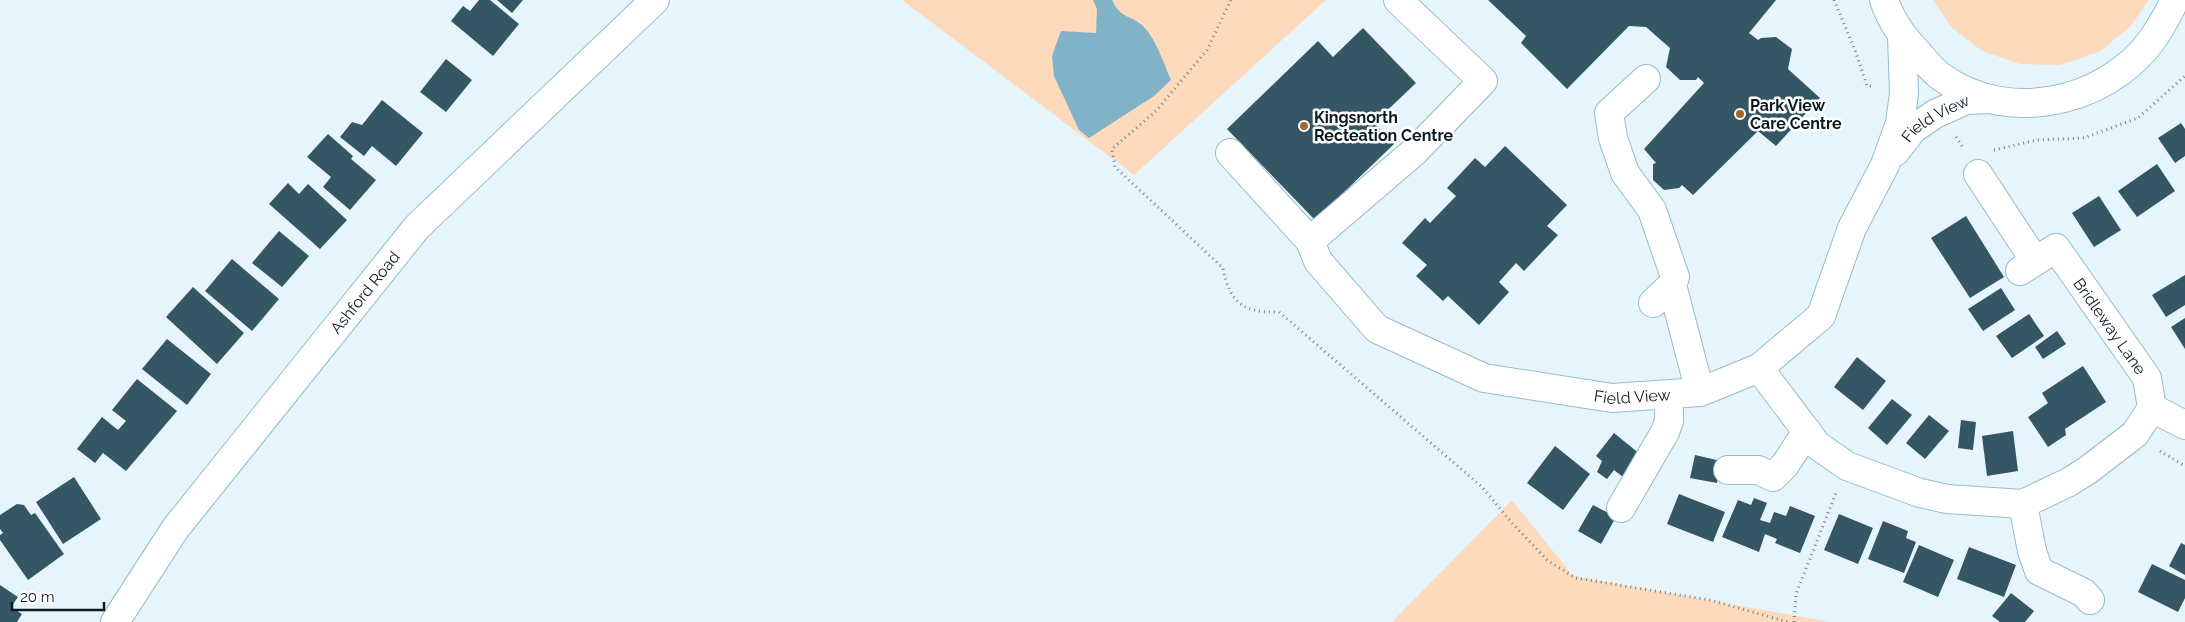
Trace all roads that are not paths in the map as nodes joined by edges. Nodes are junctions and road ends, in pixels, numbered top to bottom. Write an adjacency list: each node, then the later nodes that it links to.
1 (655, 0): 22 (street, Ashford Road)
2 (1398, 0): 11 (street)
3 (1884, 0): 5 (street)
4 (2174, 0): 7 (street)
5 (1902, 36): 7 (street); 10 (street, Field View)
6 (1646, 79): 13 (street)
7 (2000, 99): 10 (street, Field View)
8 (1230, 153): 11 (street, Field View)
9 (1983, 163): 15 (street, Bridleway Lane)
10 (1885, 165): 12 (street, Field View)
11 (1310, 241): 14 (street, Field View)
12 (1759, 368): 13 (street, Field View); 17 (street)
13 (1700, 392): 14 (street, Field View)
14 (1669, 395): 20 (street)
15 (2152, 408): 16 (street); 19 (street)
16 (2185, 425)
17 (1807, 430): 18 (street); 19 (street)
18 (1728, 470)
19 (2023, 504): 21 (street)
20 (1621, 508)
21 (2090, 600)
22 (115, 622)

